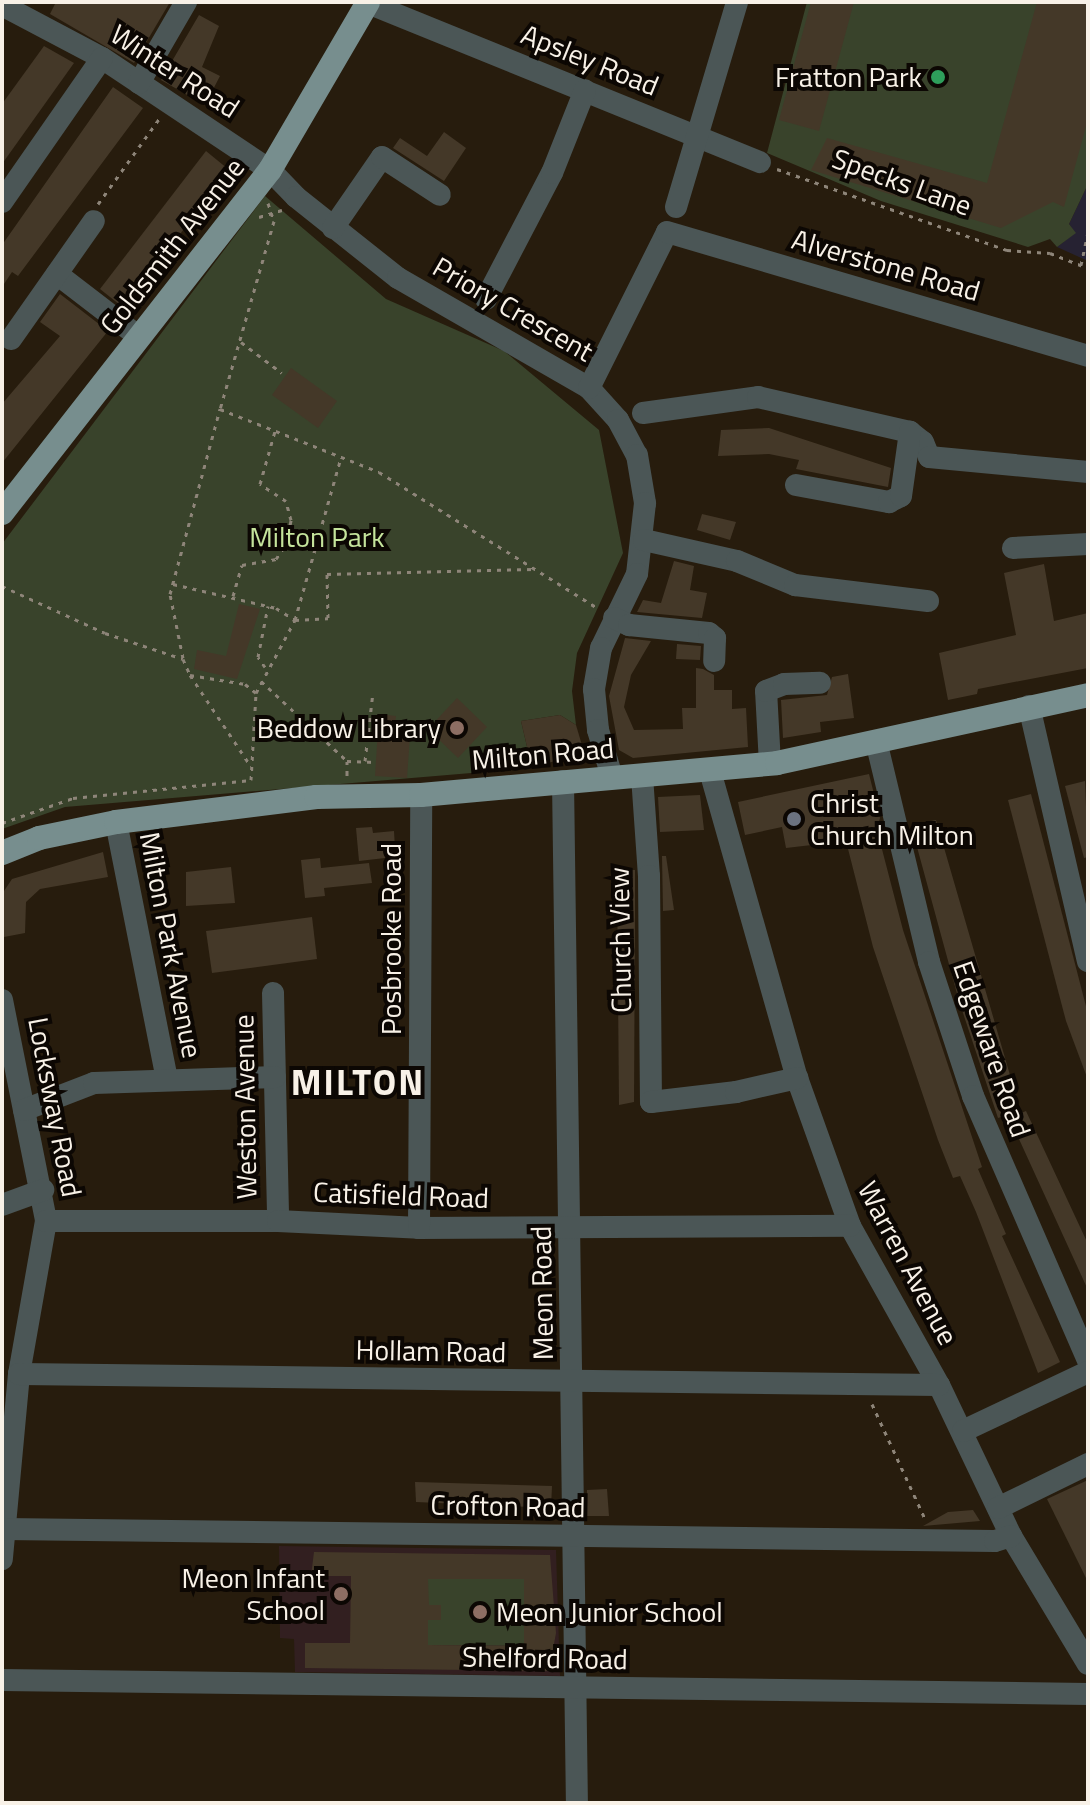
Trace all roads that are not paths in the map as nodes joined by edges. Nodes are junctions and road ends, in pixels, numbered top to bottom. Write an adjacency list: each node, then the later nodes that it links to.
1 (186, 2): 7 (street)
2 (368, 2): 8 (street, Apsley Road); 11 (main road, Goldsmith Avenue)
3 (737, 2): 9 (street)
4 (2, 5): 5 (street, Winter Road)
5 (37, 10): 6 (street, Winter Road)
6 (102, 58): 7 (street, Winter Road); 13 (street)
7 (139, 83): 11 (street, Winter Road)
8 (585, 90): 9 (street, Apsley Road); 18 (street)
9 (700, 138): 10 (street); 14 (street)
10 (760, 162)
11 (270, 170): 16 (street, Priory Crescent); 19 (main road, Goldsmith Avenue)
12 (440, 195): 16 (street)
13 (2, 202)
14 (676, 207)
15 (94, 221): 17 (street)
16 (333, 228): 22 (street, Priory Crescent)
17 (57, 274): 19 (street); 20 (street)
18 (486, 299)
19 (139, 337): 27 (main road, Goldsmith Avenue)
20 (11, 339)
21 (1088, 356): 22 (street, Alverstone Road)
22 (589, 388): 28 (street, Priory Crescent)
23 (643, 413): 24 (street)
24 (910, 432): 25 (street); 26 (street)
25 (1088, 472)
26 (796, 485)
27 (2, 513)
28 (644, 540): 31 (street); 32 (street, Priory Crescent)
29 (1088, 544): 30 (street)
30 (1013, 548)
31 (928, 601)
32 (614, 618): 33 (street); 41 (street, Priory Crescent)
33 (714, 661)
34 (820, 683): 38 (street)
35 (1088, 695): 36 (main road, Milton Road)
36 (1029, 706): 37 (main road, Milton Road); 46 (street)
37 (877, 745): 38 (main road, Milton Road); 61 (street, Edgeware Road)
38 (770, 764): 39 (main road, Milton Road)
39 (710, 771): 40 (main road, Milton Road); 51 (street, Warren Avenue)
40 (642, 776): 41 (main road, Milton Road); 51 (street, Church View)
41 (612, 777): 42 (main road, Milton Road)
42 (563, 781): 43 (main road, Milton Road); 60 (street, Meon Road)
43 (421, 795): 44 (main road, Milton Road); 59 (street, Posbrooke Road)
44 (116, 822): 45 (main road, Milton Road); 52 (street, Milton Park Avenue)
45 (2, 853)
46 (1088, 961)
47 (273, 993): 50 (street, Weston Avenue)
48 (2, 1000): 49 (street, Locksway Road)
49 (7, 1044): 53 (street, Locksway Road)
50 (275, 1077): 52 (street); 57 (street, Weston Avenue)
51 (797, 1078): 58 (street, Warren Avenue)
52 (167, 1080): 53 (street)
53 (24, 1110): 54 (street, Locksway Road)
54 (43, 1190): 55 (street); 56 (street, Locksway Road)
55 (2, 1205)
56 (46, 1221): 57 (street, Catisfield Road); 65 (street, Locksway Road)
57 (278, 1221): 59 (street, Catisfield Road)
58 (850, 1226): 60 (street, Catisfield Road); 64 (street, Warren Avenue)
59 (419, 1228): 60 (street, Catisfield Road)
60 (571, 1228): 63 (street, Meon Road)
61 (1088, 1360)
62 (1088, 1372): 66 (street)
63 (573, 1383): 64 (street, Hollam Road); 65 (street, Hollam Road); 71 (street, Meon Road)
64 (939, 1385): 66 (street, Warren Avenue)
65 (13, 1386): 69 (street, Locksway Road)
66 (963, 1431): 68 (street, Warren Avenue)
67 (1088, 1464): 68 (street)
68 (998, 1508): 70 (street, Warren Avenue)
69 (4, 1529): 71 (street, Crofton Road); 72 (street, Locksway Road)
70 (1011, 1536): 71 (street, Crofton Road); 73 (street, Warren Avenue)
71 (576, 1537): 75 (street, Meon Road)
72 (2, 1559)
73 (1088, 1664)
74 (2, 1680): 75 (street, Shelford Road)
75 (576, 1688): 76 (street, Shelford Road); 77 (street, Meon Road)
76 (1088, 1694)
77 (577, 1803)

